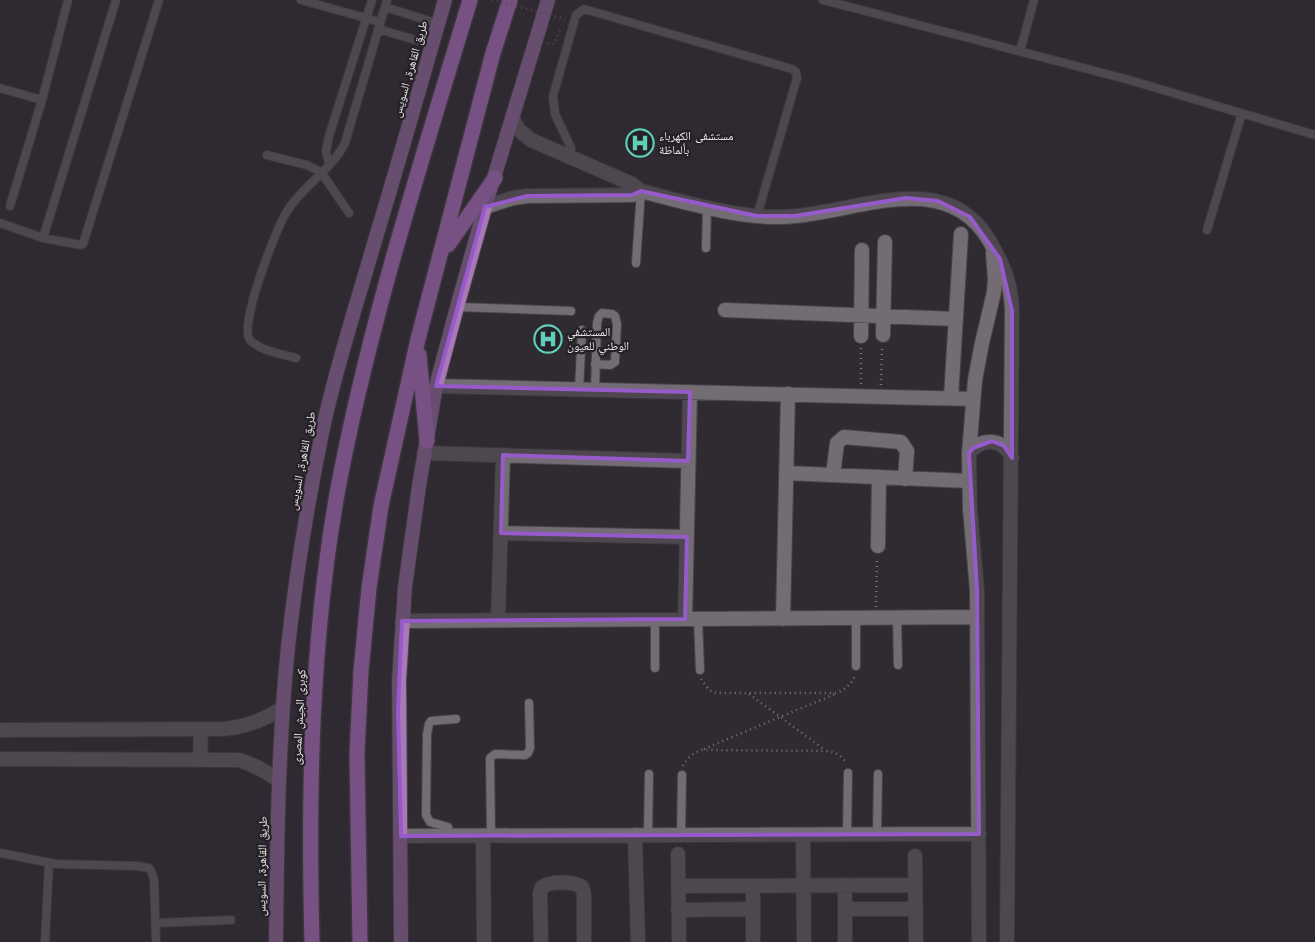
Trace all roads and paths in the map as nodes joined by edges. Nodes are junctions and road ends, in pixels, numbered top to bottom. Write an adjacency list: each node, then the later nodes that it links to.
1 (68, 0): 23 (lane)
2 (116, 0): 41 (lane)
3 (159, 0): 41 (lane)
4 (301, 0): 14 (lane)
5 (372, 0): 14 (lane)
6 (445, 0): 16 (main road, طريق القاهرة, السويس)
7 (470, 0): 142 (highway, كوبرى الجيش المصرى)
8 (492, 0): 15 (path, bridge)
9 (510, 0): 46 (highway)
10 (548, 0): 25 (main road)
11 (823, 0): 21 (lane)
12 (1034, 0): 21 (lane)
13 (386, 4): 16 (lane); 17 (lane)
14 (366, 18): 17 (lane); 29 (lane)
15 (565, 19)
16 (438, 24): 20 (main road, طريق القاهرة, السويس)
17 (379, 25): 20 (lane); 29 (lane)
18 (561, 28): 19 (path)
19 (554, 44)
20 (433, 46): 100 (main road, طريق القاهرة, السويس)
21 (1020, 51): 24 (lane)
22 (0, 88): 23 (lane)
23 (42, 100): 33 (lane)
24 (1242, 113): 26 (lane); 39 (lane)
25 (512, 117): 28 (street); 31 (main road)
26 (1315, 135)
27 (267, 155): 30 (lane)
28 (569, 158): 32 (street); 37 (lane)
29 (329, 164): 30 (lane)
30 (321, 172): 36 (lane); 60 (lane)
31 (495, 178): 35 (main road); 46 (highway)
32 (640, 191): 34 (street); 35 (street); 47 (lane)
33 (10, 206)
34 (707, 207): 37 (street); 44 (lane)
35 (485, 208): 50 (main road)
36 (349, 213)
37 (757, 216): 42 (street)
38 (0, 223): 41 (lane)
39 (1207, 230)
40 (961, 234): 55 (street)
41 (43, 238)
42 (989, 241): 70 (street); 74 (street)
43 (885, 242): 49 (street)
44 (706, 248)
45 (862, 250): 48 (street)
46 (441, 254): 59 (highway)
47 (636, 263)
48 (862, 287): 49 (street); 53 (street)
49 (884, 287): 54 (street)
50 (457, 307): 52 (lane); 62 (main road)
51 (725, 310): 53 (street)
52 (571, 312)
53 (861, 315): 54 (street); 58 (street)
54 (883, 316): 55 (street); 57 (street)
55 (956, 319): 69 (street)
56 (582, 330): 63 (lane)
57 (883, 335): 68 (path)
58 (861, 336): 67 (path)
59 (418, 339): 71 (highway); 143 (highway)
60 (296, 358)
61 (596, 364): 61 (lane); 64 (lane)
62 (436, 386): 63 (street); 71 (main road)
63 (579, 389): 64 (street)
64 (595, 389): 65 (street)
65 (690, 392): 66 (street); 75 (street)
66 (788, 394): 67 (street); 76 (street)
67 (860, 396): 68 (street)
68 (881, 396): 69 (street)
69 (951, 398): 70 (street)
70 (972, 400): 72 (street)
71 (426, 447): 73 (street); 92 (main road)
72 (968, 453): 74 (street); 80 (street)
73 (503, 455): 75 (street); 81 (street)
74 (1012, 458): 154 (street)
75 (688, 461): 82 (street)
76 (786, 473): 77 (street); 85 (street)
77 (833, 475): 78 (street); 79 (street)
78 (879, 477): 79 (street); 83 (street)
79 (905, 479): 80 (street)
80 (968, 481): 84 (street)
81 (501, 533): 82 (street); 91 (street)
82 (687, 537): 90 (street)
83 (878, 546): 87 (path)
84 (977, 617): 88 (street); 115 (street)
85 (783, 618): 86 (street); 90 (street)
86 (856, 618): 87 (street); 94 (lane)
87 (876, 618): 88 (street)
88 (897, 618): 93 (lane)
89 (655, 619): 90 (street); 91 (street); 95 (lane)
90 (692, 619): 96 (lane)
91 (498, 620): 92 (street)
92 (402, 621): 120 (main road)
93 (898, 665)
94 (856, 666): 98 (path)
95 (655, 668)
96 (700, 670): 97 (path)
97 (748, 693): 98 (path); 101 (path)
98 (836, 693): 101 (path)
99 (529, 703): 122 (lane)
100 (283, 708): 104 (street); 113 (main road, طريق القاهرة, السويس)
101 (780, 717): 105 (path); 106 (path)
102 (456, 719): 121 (lane)
103 (0, 730): 104 (street)
104 (201, 730): 108 (street)
105 (702, 750): 106 (path); 112 (path)
106 (826, 751): 109 (path)
107 (0, 759): 108 (street)
108 (200, 759): 113 (street)
109 (848, 773): 119 (lane)
110 (649, 774): 116 (lane)
111 (878, 774): 114 (lane)
112 (682, 775): 117 (lane)
113 (279, 781): 141 (main road, طريق القاهرة, السويس)
114 (877, 834): 115 (street); 119 (street)
115 (978, 834): 153 (street)
116 (642, 835): 117 (street); 122 (street); 147 (street)
117 (681, 835): 118 (street)
118 (803, 835): 119 (street); 131 (street)
119 (847, 835)
120 (401, 836): 121 (street); 138 (main road)
121 (449, 836): 122 (street)
122 (487, 836): 144 (street)
123 (0, 854): 126 (lane)
124 (678, 854): 129 (street)
125 (915, 856): 128 (street)
126 (48, 863): 137 (lane); 139 (lane)
127 (845, 885): 128 (street); 131 (street); 133 (street)
128 (915, 885): 134 (street)
129 (678, 886): 130 (street); 135 (street)
130 (753, 886): 131 (street); 132 (street)
131 (804, 886): 150 (street)
132 (753, 909): 135 (street); 149 (street)
133 (845, 909): 134 (street); 151 (street)
134 (916, 909): 152 (street)
135 (678, 910): 148 (street)
136 (231, 920): 137 (lane)
137 (156, 923): 140 (lane)
138 (400, 940)
139 (45, 942)
140 (156, 942)
141 (276, 942)
142 (312, 942)
143 (360, 942)
144 (484, 942)
145 (541, 942): 146 (street)
146 (584, 942)
147 (638, 942)
148 (679, 942)
149 (753, 942)
150 (804, 942)
151 (845, 942)
152 (916, 942)
153 (979, 942)
154 (1007, 942)

